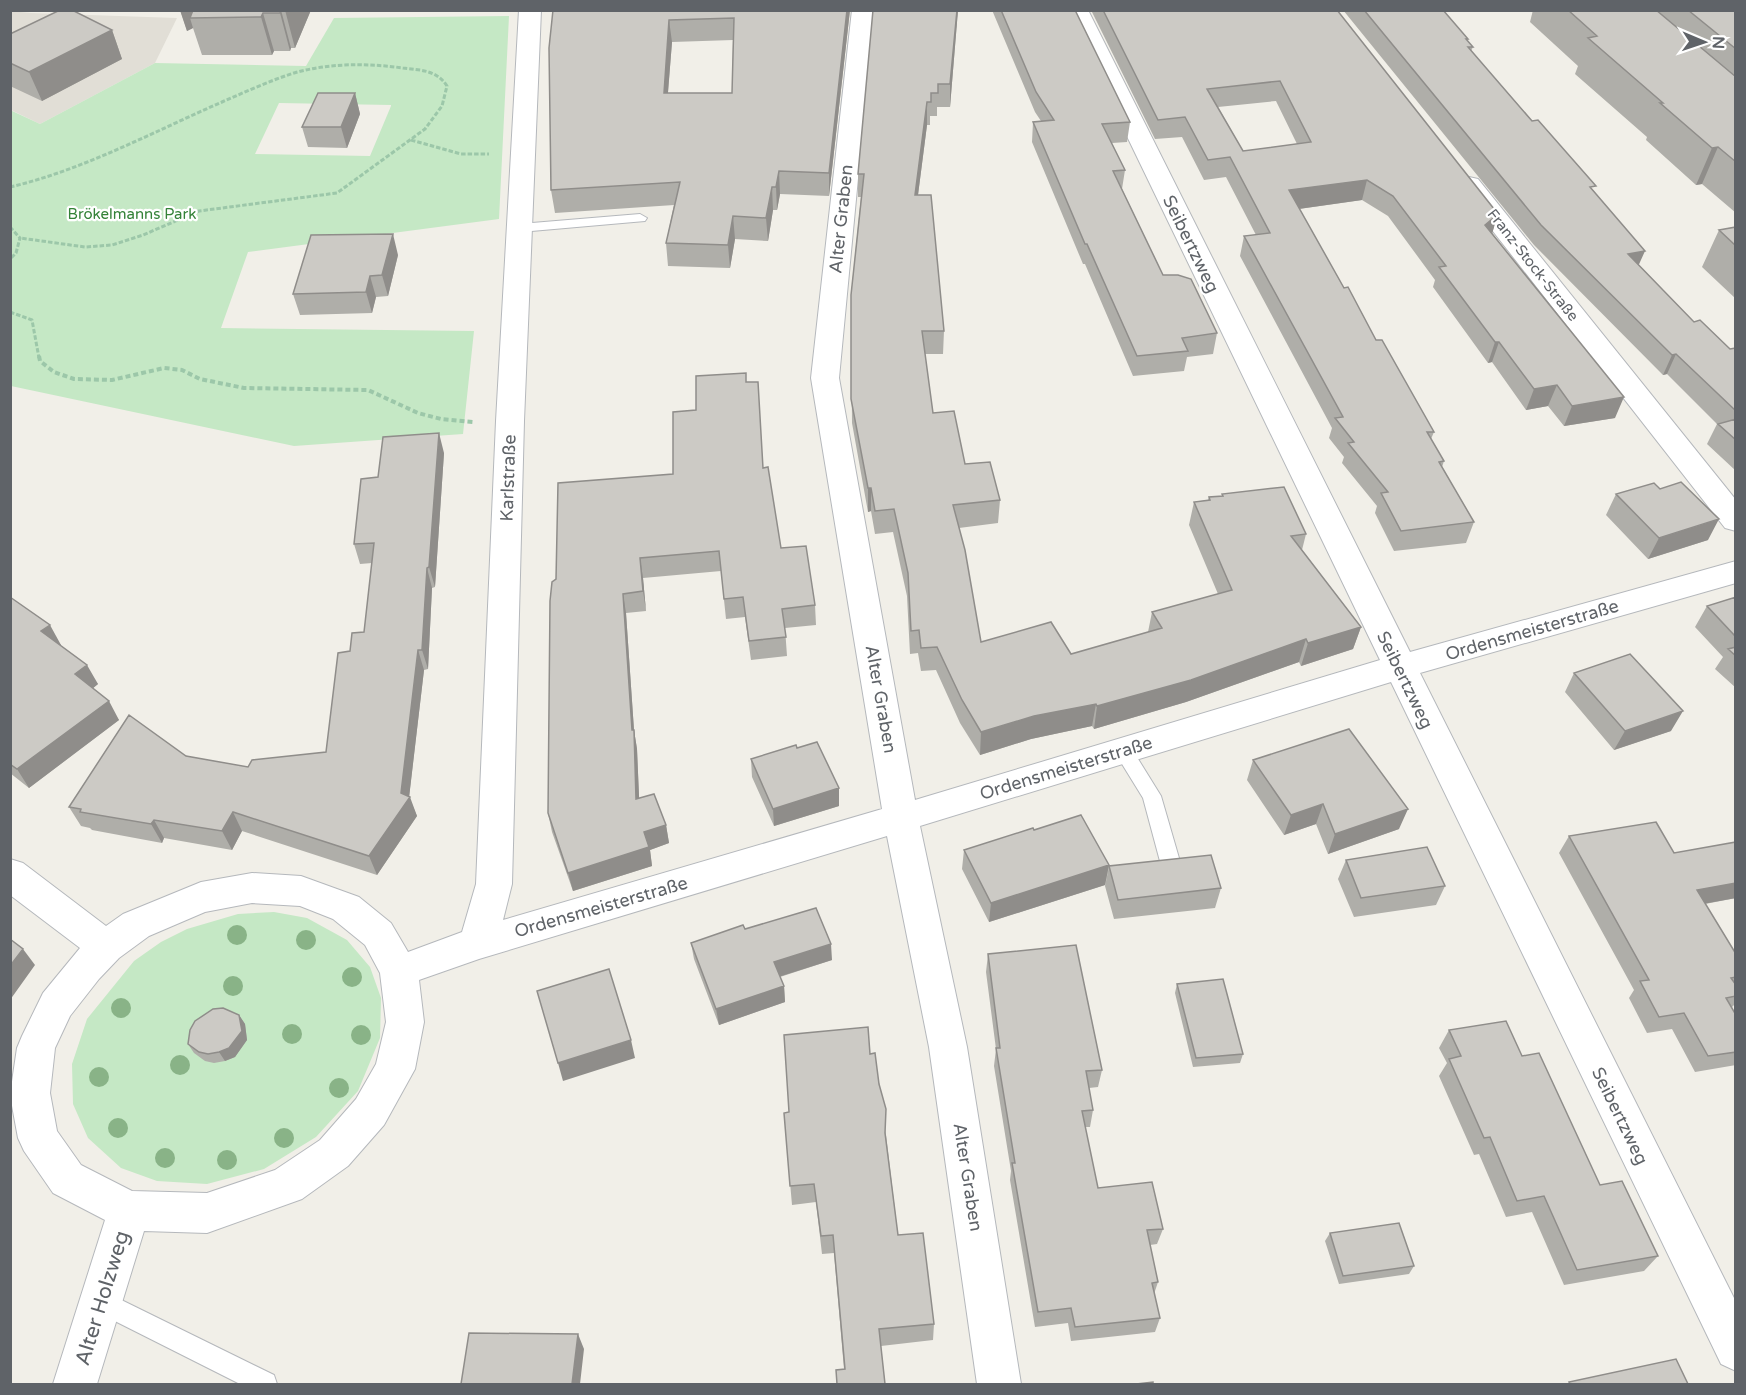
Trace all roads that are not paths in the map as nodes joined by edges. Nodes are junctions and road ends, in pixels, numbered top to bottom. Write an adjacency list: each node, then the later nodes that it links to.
1 (530, 10): 6 (street, Karlstraße)
2 (863, 10): 11 (street, Alter Graben)
3 (1077, 10): 9 (street, Seibertzweg)
4 (1456, 167): 7 (street, Franz-Stock-Straße)
5 (640, 218): 6 (lane)
6 (519, 228): 14 (street, Karlstraße)
7 (1736, 521)
8 (1736, 572): 9 (street, Ordensmeisterstraße)
9 (1398, 667): 10 (street, Ordensmeisterstraße); 20 (street, Seibertzweg)
10 (1123, 751): 11 (street, Ordensmeisterstraße); 12 (lane)
11 (901, 818): 14 (street, Ordensmeisterstraße); 23 (street, Alter Graben)
12 (1171, 865)
13 (10, 874): 15 (street)
14 (478, 943): 16 (street, Ordensmeisterstraße)
15 (106, 947): 16 (street); 17 (street)
16 (399, 971): 18 (street)
17 (23, 1049): 18 (street)
18 (129, 1211): 19 (street, Alter Holzweg)
19 (101, 1302): 21 (lane); 22 (street, Alter Holzweg)
20 (1736, 1349)
21 (252, 1382)
22 (75, 1384)
23 (999, 1384)

